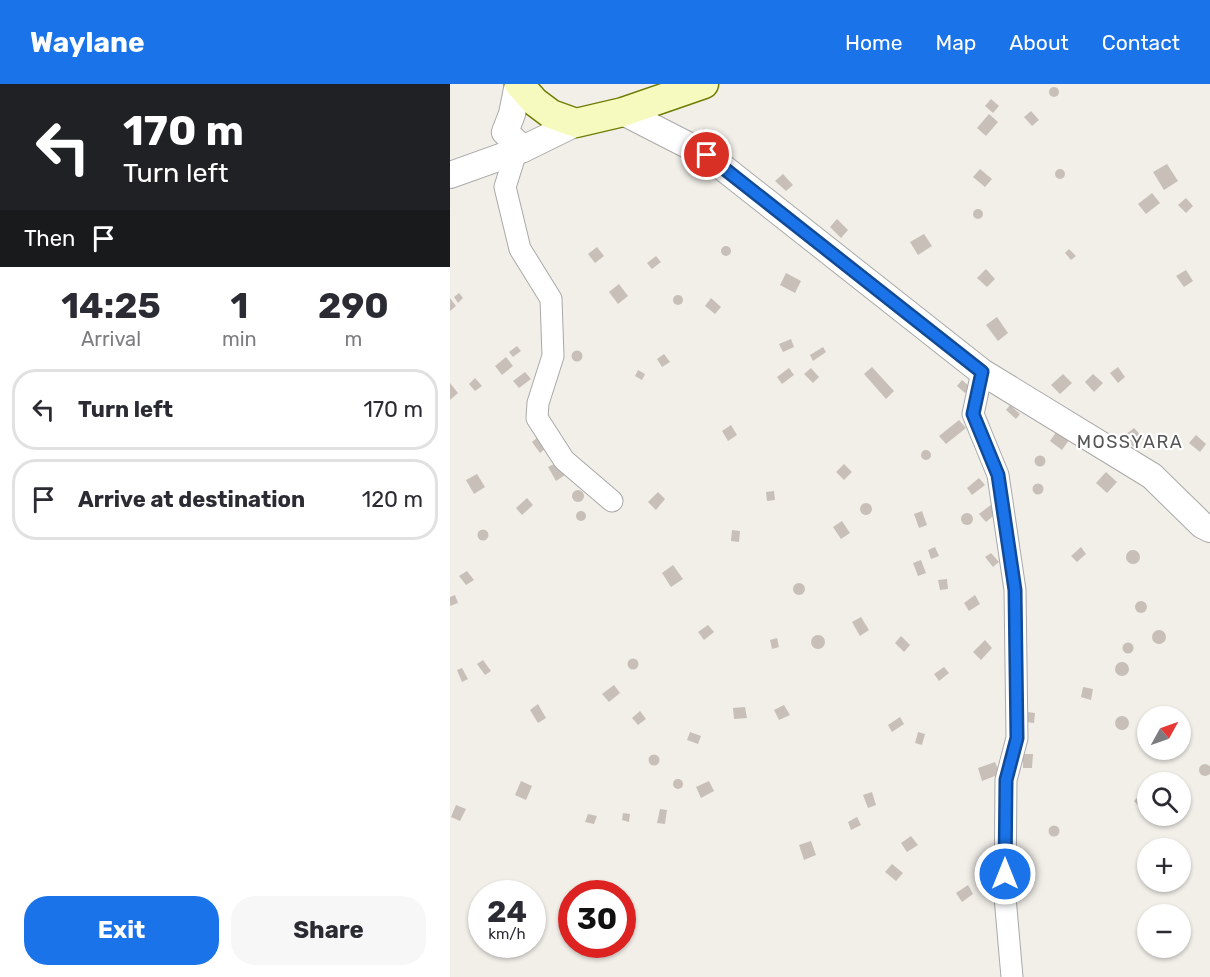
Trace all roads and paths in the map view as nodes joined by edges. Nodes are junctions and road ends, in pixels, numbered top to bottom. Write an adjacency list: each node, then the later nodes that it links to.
1 (519, 84): 4 (main road); 5 (street)
2 (704, 84): 3 (main road)
3 (623, 112): 4 (main road); 7 (street)
4 (576, 123): 5 (street)
5 (520, 151): 6 (street); 8 (street)
6 (450, 175)
7 (982, 372): 9 (street); 10 (street)
8 (612, 501)
9 (1210, 529)
10 (1012, 977)

